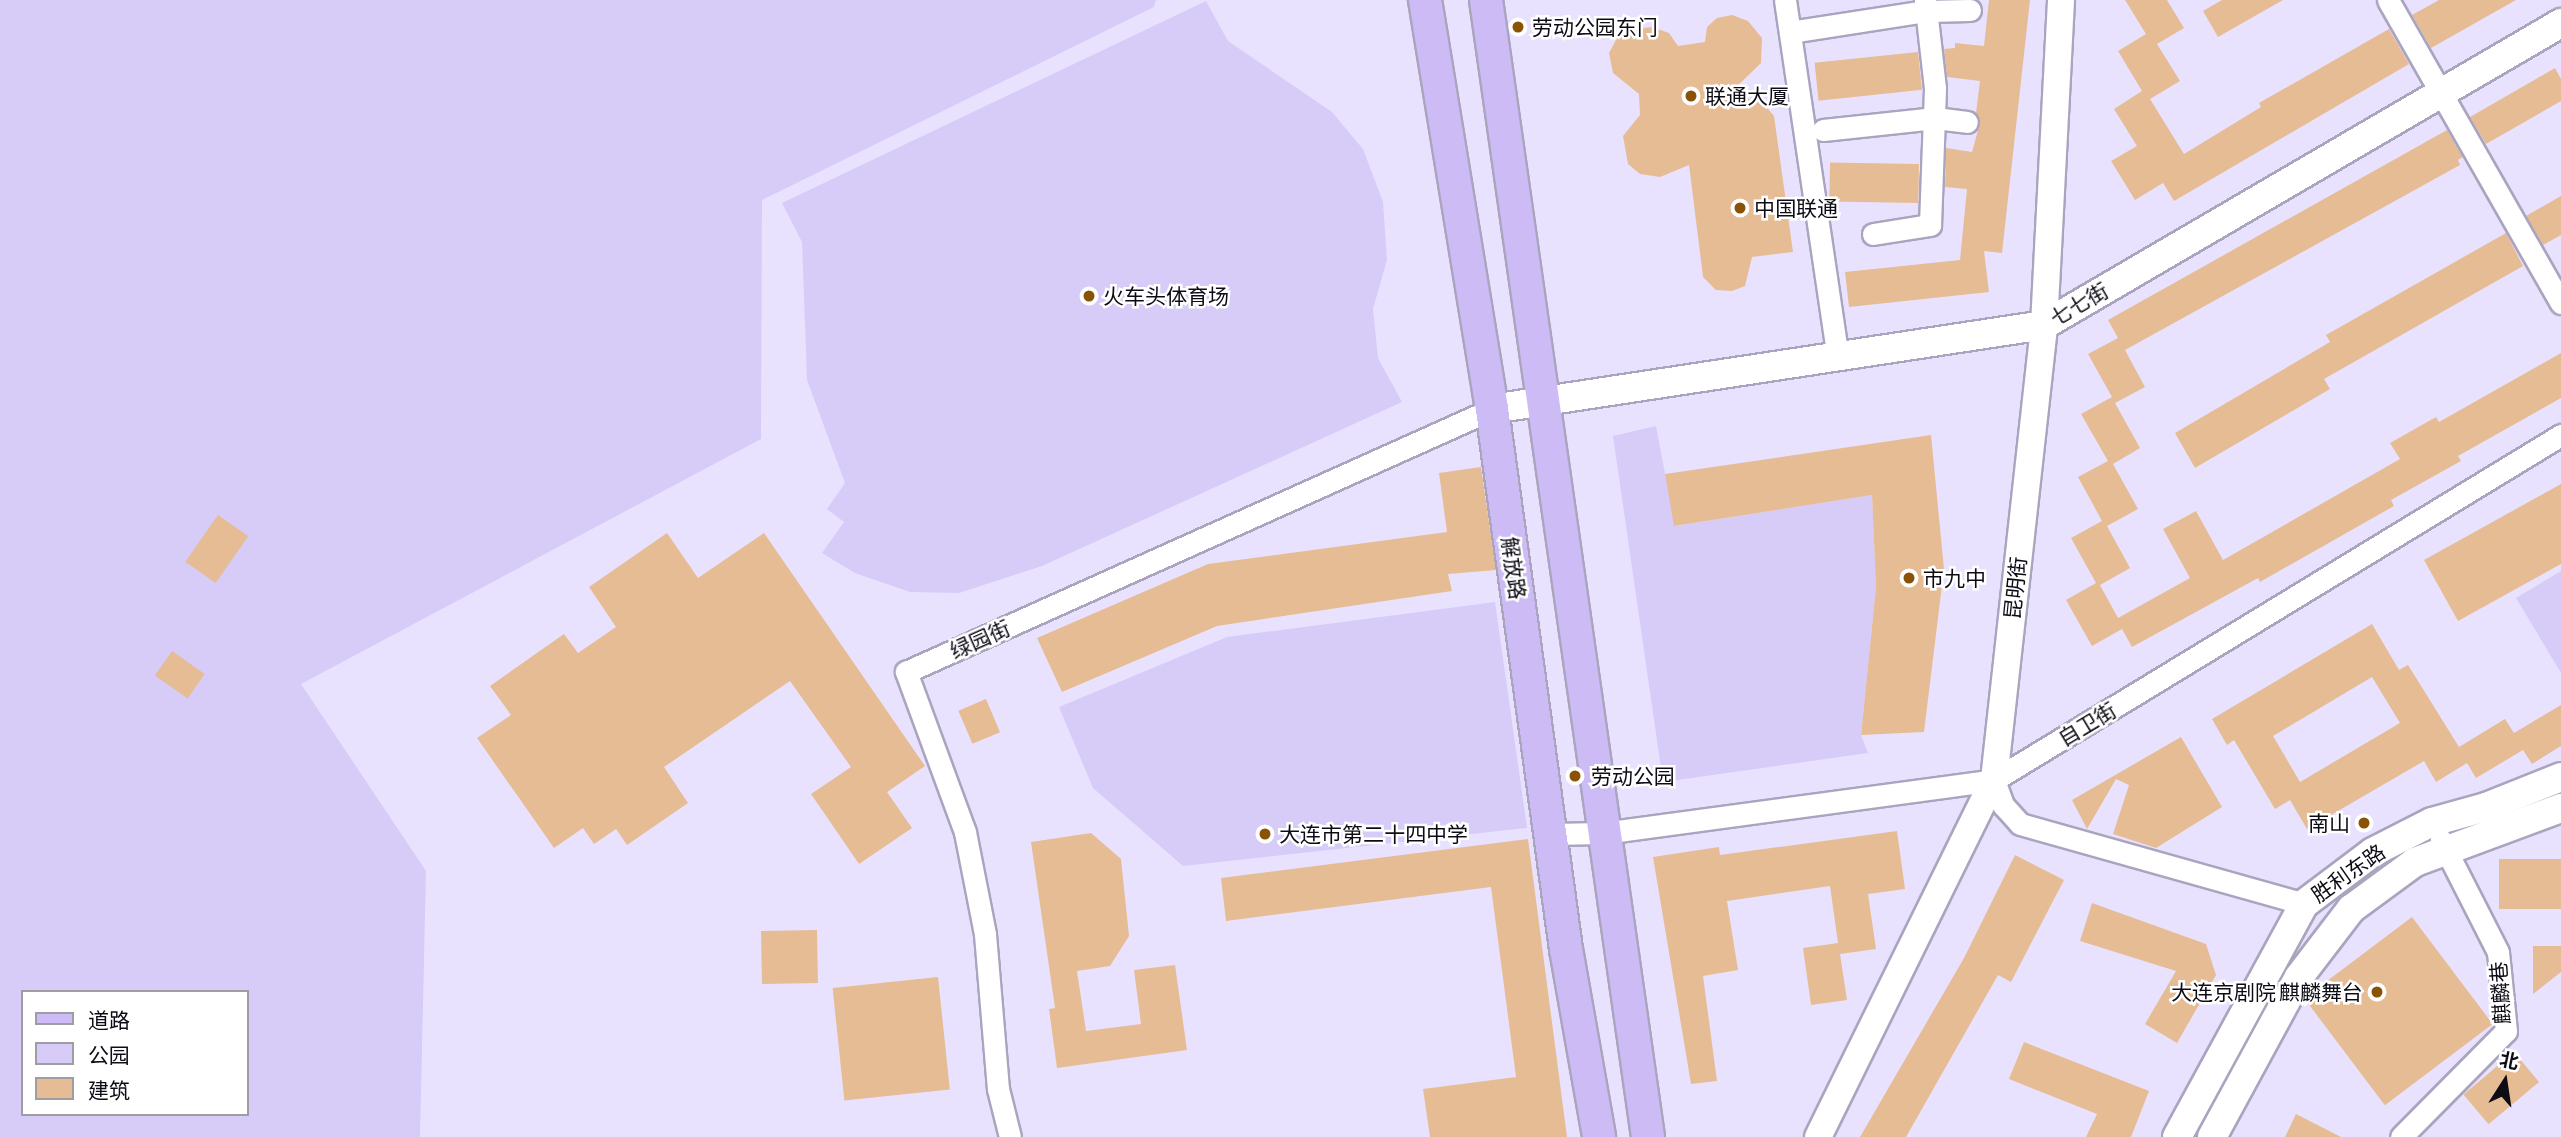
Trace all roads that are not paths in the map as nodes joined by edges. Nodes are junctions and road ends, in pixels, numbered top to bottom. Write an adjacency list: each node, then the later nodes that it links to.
1 (1425, 0): 19 (main road, 解放路)
2 (1486, 0): 18 (main road)
3 (1786, 0): 9 (street)
4 (2061, 0): 16 (street, 昆明街)
5 (2388, 0): 10 (street)
6 (1925, 6): 7 (street); 9 (street); 11 (street)
7 (1970, 10)
8 (2561, 23): 10 (main road, 七七街)
9 (1790, 32): 17 (street)
10 (2441, 93): 15 (street); 16 (main road, 七七街)
11 (1935, 118): 12 (street); 13 (street); 14 (street)
12 (1967, 122)
13 (1823, 130)
14 (1873, 234)
15 (2561, 303)
16 (2044, 325): 17 (main road, 七七街); 22 (street, 昆明街)
17 (1837, 354): 18 (main road, 七七街)
18 (1544, 401): 19 (main road, 七七街); 25 (main road)
19 (1492, 409): 26 (main road, 解放路); 29 (street, 绿园街)
20 (2561, 435): 22 (street, 自卫街)
21 (2561, 777): 24 (main road, 胜利东路)
22 (1994, 780): 25 (street, 自卫街); 28 (street); 32 (street, 昆明街)
23 (2561, 808): 27 (main road)
24 (2432, 822): 27 (street, 麒麟巷); 28 (main road, 胜利东路)
25 (1603, 833): 26 (street, 自卫街); 31 (main road)
26 (1551, 834): 30 (main road, 解放路)
27 (2446, 848): 34 (main road); 35 (street, 麒麟巷)
28 (2304, 904): 33 (main road, 胜利东路)
29 (1010, 1137)
30 (1599, 1137)
31 (1648, 1137)
32 (1818, 1137)
33 (2177, 1137)
34 (2212, 1137)
35 (2401, 1137)

